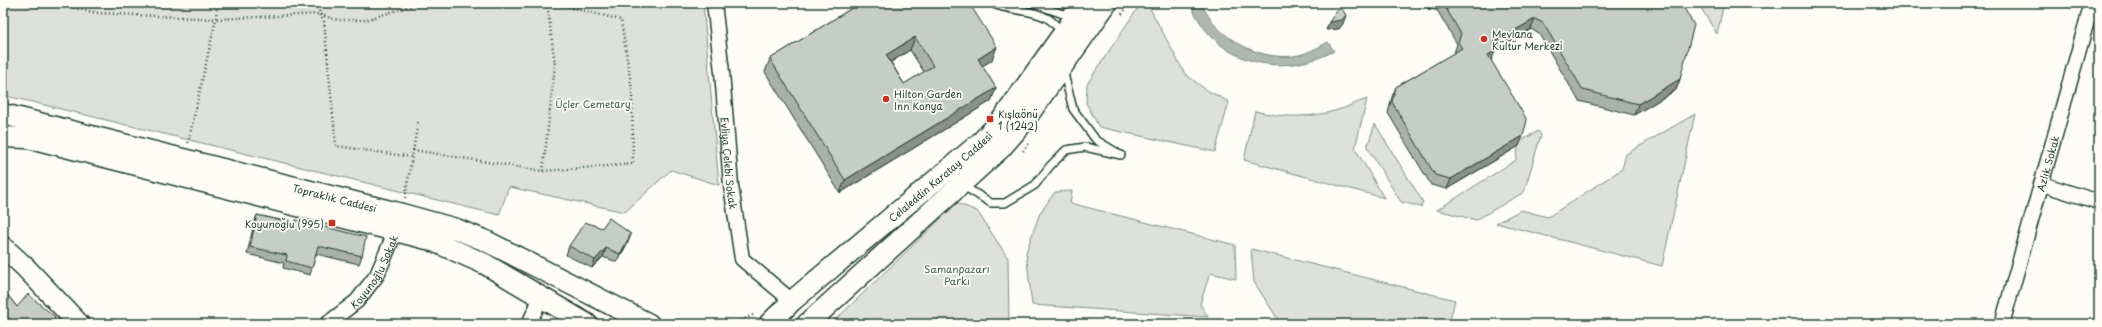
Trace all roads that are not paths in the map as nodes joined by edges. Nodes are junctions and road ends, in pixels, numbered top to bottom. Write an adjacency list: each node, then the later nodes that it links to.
1 (714, 3): 17 (street, Evliya Çelebi Sokak)
2 (992, 3): 7 (lane)
3 (1032, 3): 6 (lane)
4 (1107, 3): 8 (main road, Celaleddin Karatay Caddesi)
5 (2092, 3): 12 (street, Azlık Sokak)
6 (1083, 5): 7 (main road, Celaleddin Karatay Caddesi)
7 (1064, 34): 17 (main road, Celaleddin Karatay Caddesi)
8 (1062, 67): 11 (main road, Celaleddin Karatay Caddesi); 11 (lane)
9 (3, 114): 14 (main road, Topraklık Caddesi)
10 (3, 137): 14 (main road, Topraklık Caddesi)
11 (964, 183): 18 (main road, Celaleddin Karatay Caddesi)
12 (2042, 184): 13 (street); 26 (street, Azlık Sokak)
13 (2099, 202)
14 (399, 222): 16 (main road, Topraklık Caddesi); 19 (main road, Topraklık Caddesi); 21 (street, Koyunoğlu Sokak)
15 (3, 247): 20 (main road)
16 (541, 297): 22 (street); 23 (main road, Topraklık Caddesi)
17 (792, 301): 24 (main road); 25 (main road, Celaleddin Karatay Caddesi)
18 (811, 321)
19 (647, 322)
20 (79, 324)
21 (327, 324)
22 (529, 324)
23 (587, 324)
24 (752, 324)
25 (768, 324)
26 (2002, 324)

